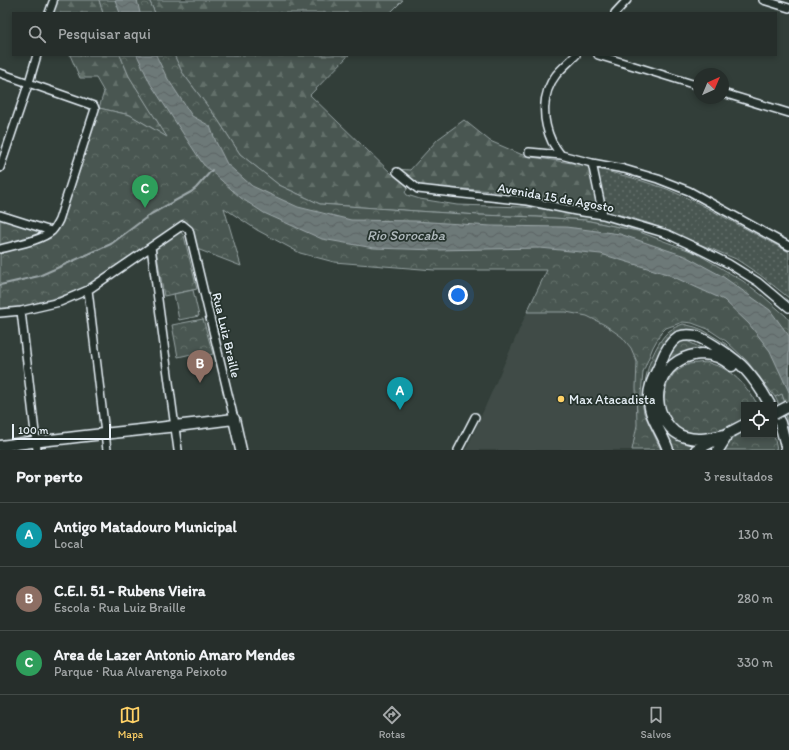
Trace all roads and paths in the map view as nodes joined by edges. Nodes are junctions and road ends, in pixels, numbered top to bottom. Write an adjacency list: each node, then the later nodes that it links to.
1 (627, 0): 6 (street)
2 (763, 0): 4 (street)
3 (53, 2): 5 (street)
4 (789, 8)
5 (49, 12)
6 (616, 12)
7 (37, 56): 11 (street)
8 (575, 56): 16 (street)
9 (601, 56): 12 (street)
10 (0, 73): 11 (street)
11 (28, 83): 18 (street); 22 (street)
12 (693, 84)
13 (729, 95): 14 (street)
14 (789, 113)
15 (529, 152): 16 (street)
16 (561, 155): 17 (street)
17 (592, 163): 21 (street); 23 (street)
18 (0, 168)
19 (397, 172): 21 (street, Avenida 15 de Agosto)
20 (0, 215): 22 (street)
21 (603, 215): 27 (street, Avenida 15 de Agosto)
22 (51, 231): 25 (street)
23 (789, 246)
24 (151, 247): 26 (street); 38 (street, Rua Luiz Braille); 39 (street)
25 (0, 249)
26 (88, 290): 28 (street); 41 (street)
27 (789, 308)
28 (21, 311): 29 (street); 45 (street)
29 (0, 313)
30 (789, 401): 34 (main road)
31 (763, 402): 43 (main road)
32 (768, 402): 50 (main road)
33 (789, 406): 35 (main road, bridge)
34 (777, 410)
35 (777, 411)
36 (475, 417): 49 (street)
37 (777, 418): 55 (main road)
38 (234, 419): 39 (main road); 48 (main road, Rua Luiz Braille)
39 (175, 427): 41 (main road); 47 (street)
40 (741, 429): 43 (main road)
41 (105, 434): 45 (main road); 46 (street)
42 (777, 434): 54 (main road)
43 (724, 437): 51 (main road); 52 (main road); 53 (main road)
44 (0, 446): 45 (main road)
45 (36, 446)
46 (107, 450)
47 (178, 450)
48 (241, 450)
49 (458, 450)
50 (668, 450)
51 (696, 450)
52 (706, 450)
53 (718, 450)
54 (782, 450)
55 (787, 450)

